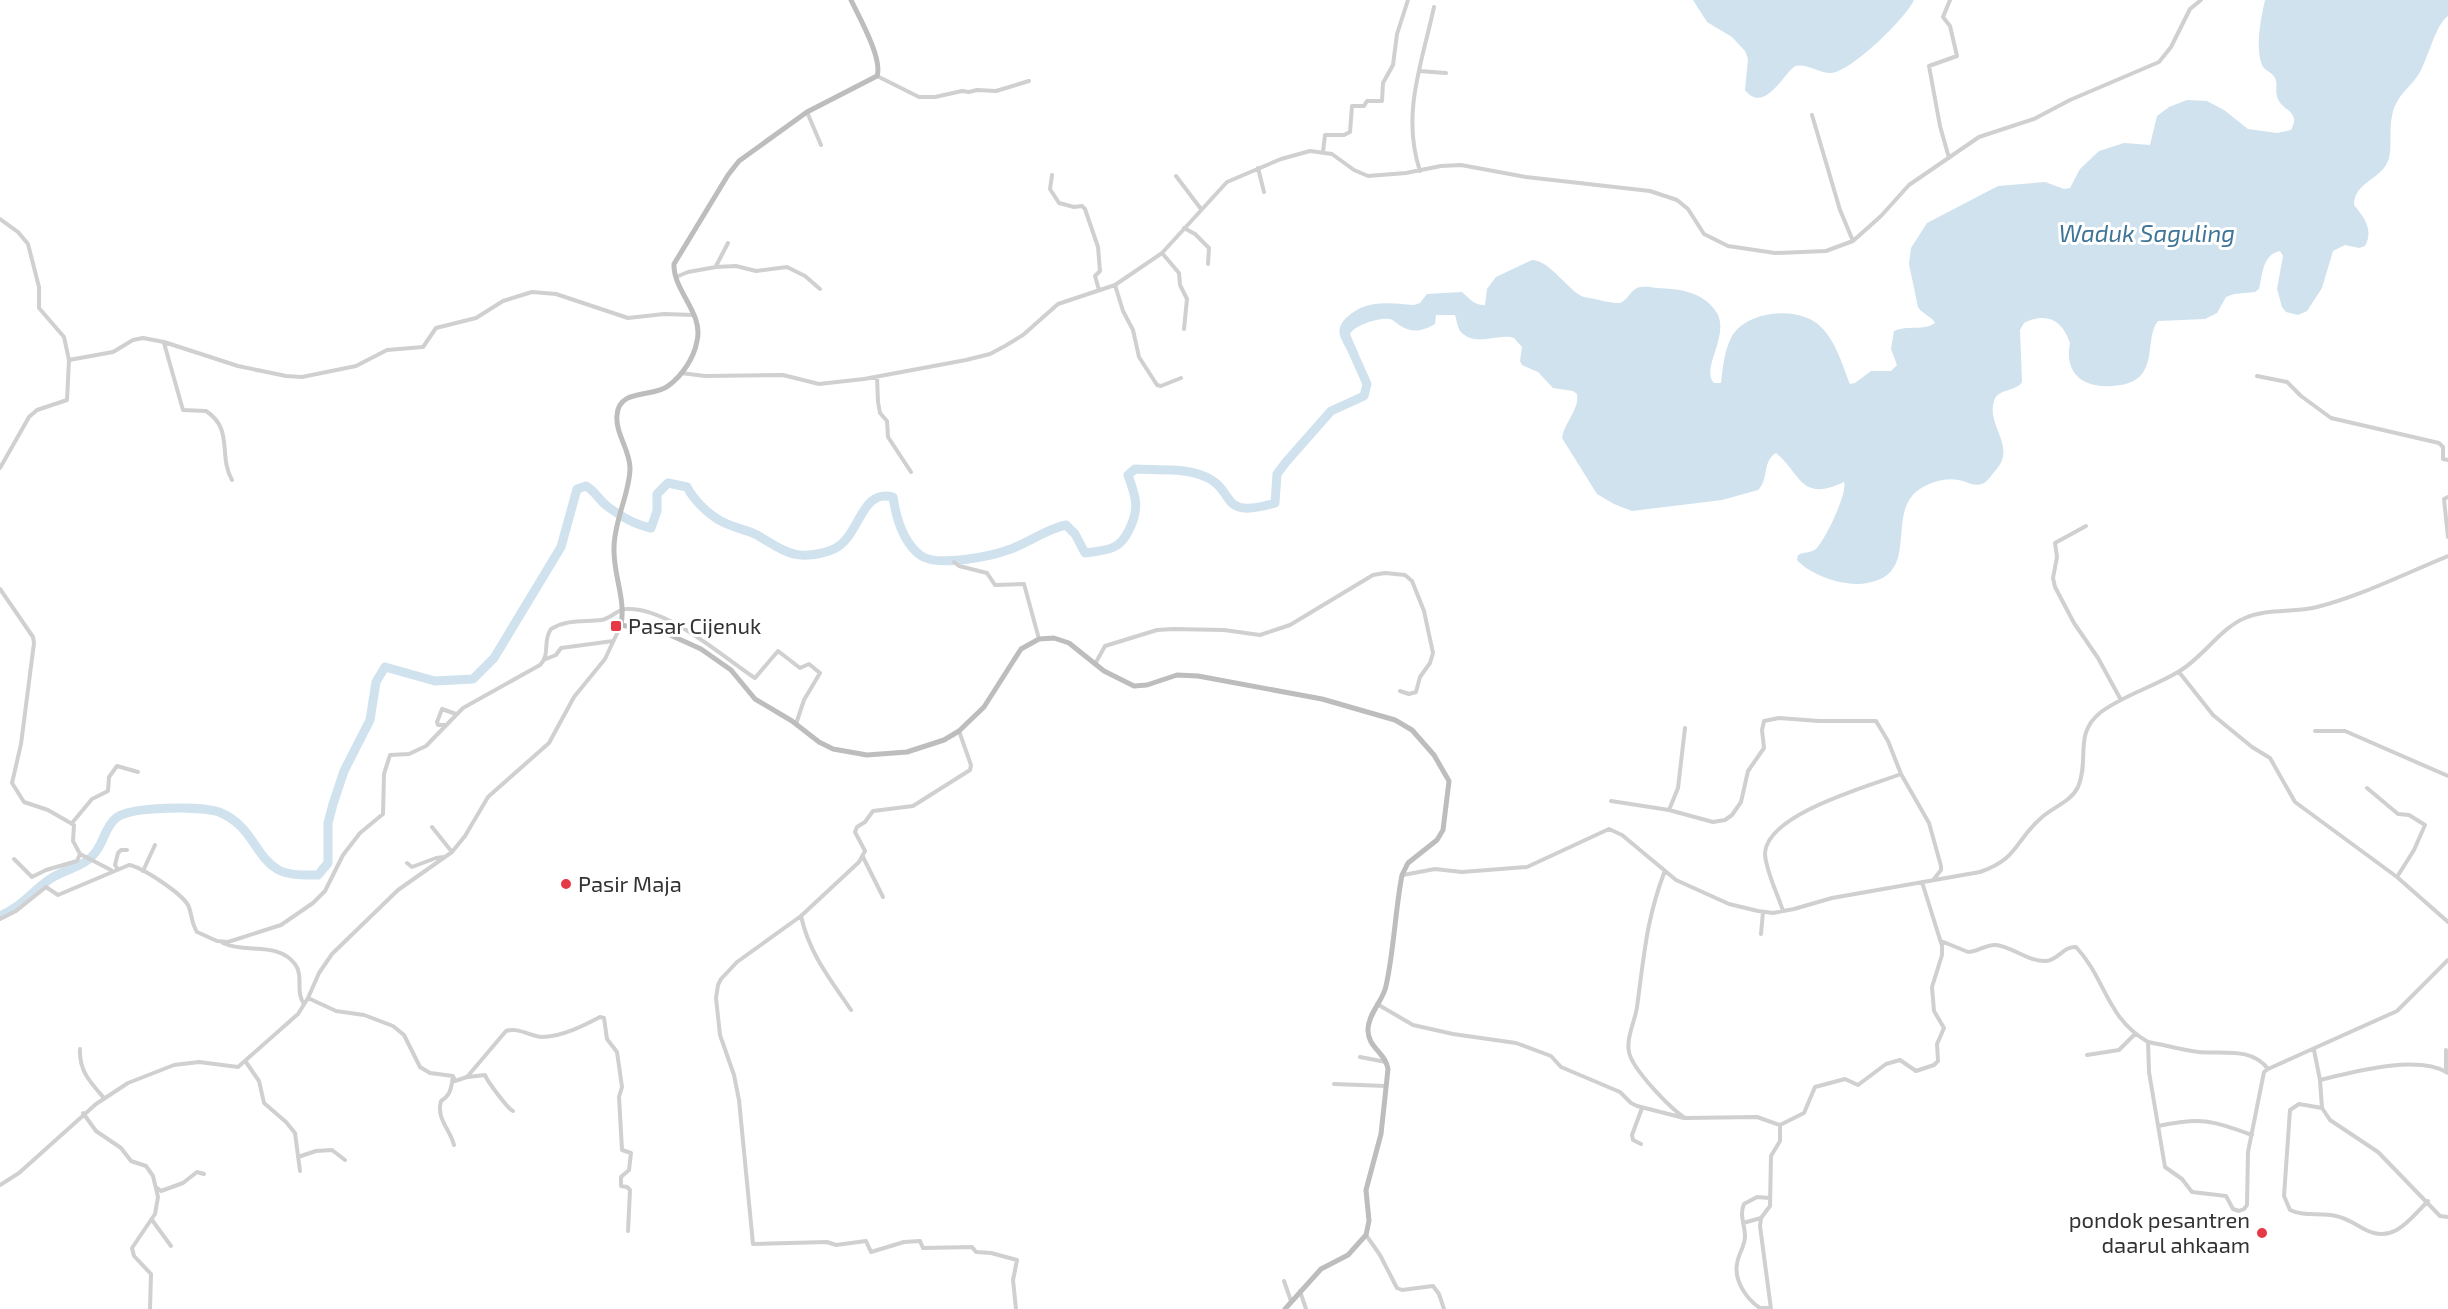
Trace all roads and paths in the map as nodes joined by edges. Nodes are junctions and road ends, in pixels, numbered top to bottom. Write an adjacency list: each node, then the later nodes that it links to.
1 (851, 0): 8 (main road)
2 (1408, 0): 13 (street)
3 (1950, 0): 14 (street)
4 (2201, 0): 14 (street)
5 (1434, 7): 6 (street)
6 (1419, 71): 7 (street); 16 (street)
7 (1446, 73)
8 (877, 76): 9 (street); 10 (main road)
9 (1029, 81)
10 (807, 112): 12 (street); 28 (main road)
11 (1812, 115): 23 (street)
12 (820, 145)
13 (1323, 152): 15 (street); 16 (street)
14 (1949, 158): 23 (street)
15 (1258, 168): 19 (street); 20 (street)
16 (1420, 171): 23 (street)
17 (1052, 174): 31 (street)
18 (1176, 176): 20 (street)
19 (1264, 192)
20 (1201, 209): 22 (street)
21 (0, 219): 35 (street)
22 (1184, 228): 25 (street); 26 (street)
23 (1853, 241)
24 (728, 243): 27 (street)
25 (1162, 253): 29 (street); 33 (street)
26 (1208, 264)
27 (716, 267): 28 (street); 30 (street)
28 (676, 277): 32 (main road)
29 (1115, 285): 31 (street); 39 (street)
30 (820, 289)
31 (1099, 290): 38 (street)
32 (694, 315): 34 (street); 36 (main road)
33 (1184, 329)
34 (164, 342): 35 (street); 43 (street)
35 (69, 360): 41 (street)
36 (680, 373): 38 (street); 50 (main road)
37 (2257, 376): 40 (street)
38 (877, 377): 42 (street)
39 (1181, 378)
40 (2448, 460)
41 (0, 468)
42 (911, 472)
43 (232, 480)
44 (2448, 497): 46 (street)
45 (2086, 526): 58 (street)
46 (2448, 537)
47 (2448, 556): 56 (street)
48 (954, 562): 52 (street)
49 (0, 589): 71 (street)
50 (622, 609): 51 (main road); 54 (street); 60 (street)
51 (621, 625): 53 (street); 60 (main road)
52 (1039, 639): 55 (main road); 63 (main road)
53 (613, 641): 54 (street); 75 (street)
54 (545, 659): 59 (street)
55 (1095, 664): 57 (street); 84 (main road)
56 (2179, 672): 58 (street); 85 (street)
57 (1400, 691)
58 (2121, 700): 86 (street)
59 (456, 714): 61 (street); 61 (street)
60 (796, 724): 63 (main road)
61 (446, 725): 96 (street)
62 (1685, 728): 70 (street)
63 (959, 731): 78 (street)
64 (2315, 731): 67 (street)
65 (138, 772): 71 (street)
66 (1901, 774): 70 (street); 86 (street); 89 (street)
67 (2448, 776)
68 (2367, 788): 85 (street)
69 (1611, 801): 70 (street)
70 (1669, 810)
71 (72, 823): 76 (street)
72 (432, 827): 75 (street)
73 (154, 845): 82 (street)
74 (127, 850): 81 (street)
75 (452, 852): 77 (street)
76 (80, 854): 79 (street); 81 (street)
77 (444, 857): 80 (street); 98 (street)
78 (863, 857): 88 (street); 91 (street)
79 (14, 859)
80 (407, 863)
81 (115, 869): 82 (street); 92 (street)
82 (143, 871): 96 (street)
83 (1665, 873): 84 (street); 90 (street); 123 (street)
84 (1402, 875): 100 (main road)
85 (2397, 877): 93 (street)
86 (1934, 879): 87 (street)
87 (1922, 882): 89 (street); 95 (street)
88 (883, 897)
89 (1783, 911): 90 (street)
90 (1762, 912): 94 (street)
91 (801, 916): 101 (street); 149 (street)
92 (0, 919)
93 (2448, 922)
94 (1761, 934)
95 (1941, 941): 102 (street); 124 (street)
96 (223, 942): 99 (street)
97 (2448, 960): 105 (street)
98 (308, 998): 99 (street); 113 (street)
99 (304, 1004): 109 (street)
100 (1377, 1004): 110 (main road); 119 (street)
101 (851, 1010)
102 (2135, 1034): 103 (street); 107 (street)
103 (2148, 1042): 111 (street); 125 (street)
104 (80, 1049): 118 (street)
105 (2314, 1050): 111 (street); 115 (street)
106 (2446, 1050): 112 (street)
107 (2087, 1055)
108 (1360, 1057): 110 (street)
109 (246, 1062): 118 (street); 129 (street)
110 (1387, 1063): 117 (main road)
111 (2268, 1068): 126 (street)
112 (2447, 1073): 115 (street)
113 (453, 1076): 114 (street); 128 (street)
114 (467, 1077): 121 (street); 141 (street)
115 (2320, 1080): 120 (street)
116 (1334, 1084): 117 (street)
117 (1386, 1086): 142 (main road)
118 (104, 1098): 122 (street)
119 (1642, 1108): 123 (street); 127 (street)
120 (2322, 1108): 136 (street); 136 (street)
121 (513, 1111)
122 (83, 1113): 133 (street); 134 (street)
123 (1684, 1118): 124 (street)
124 (1780, 1125): 135 (street)
125 (2158, 1126): 126 (street); 126 (street)
126 (2252, 1135)
127 (1641, 1144)
128 (454, 1145)
129 (298, 1157): 130 (street); 131 (street)
130 (345, 1160)
131 (300, 1171)
132 (204, 1174): 134 (street)
133 (0, 1185)
134 (155, 1187): 139 (street)
135 (1770, 1198): 138 (street); 140 (street)
136 (2428, 1201): 137 (street)
137 (2448, 1217)
138 (1761, 1218): 140 (street); 147 (street)
139 (152, 1220): 143 (street); 148 (street)
140 (1743, 1223): 147 (street)
141 (628, 1231)
142 (1366, 1235): 145 (main road); 152 (street)
143 (171, 1246)
144 (1284, 1281): 146 (street)
145 (1299, 1291): 146 (main road); 151 (street)
146 (1291, 1301): 150 (main road)
147 (1771, 1308)
148 (150, 1309)
149 (1016, 1309)
150 (1285, 1309)
151 (1306, 1309)
152 (1444, 1309)

